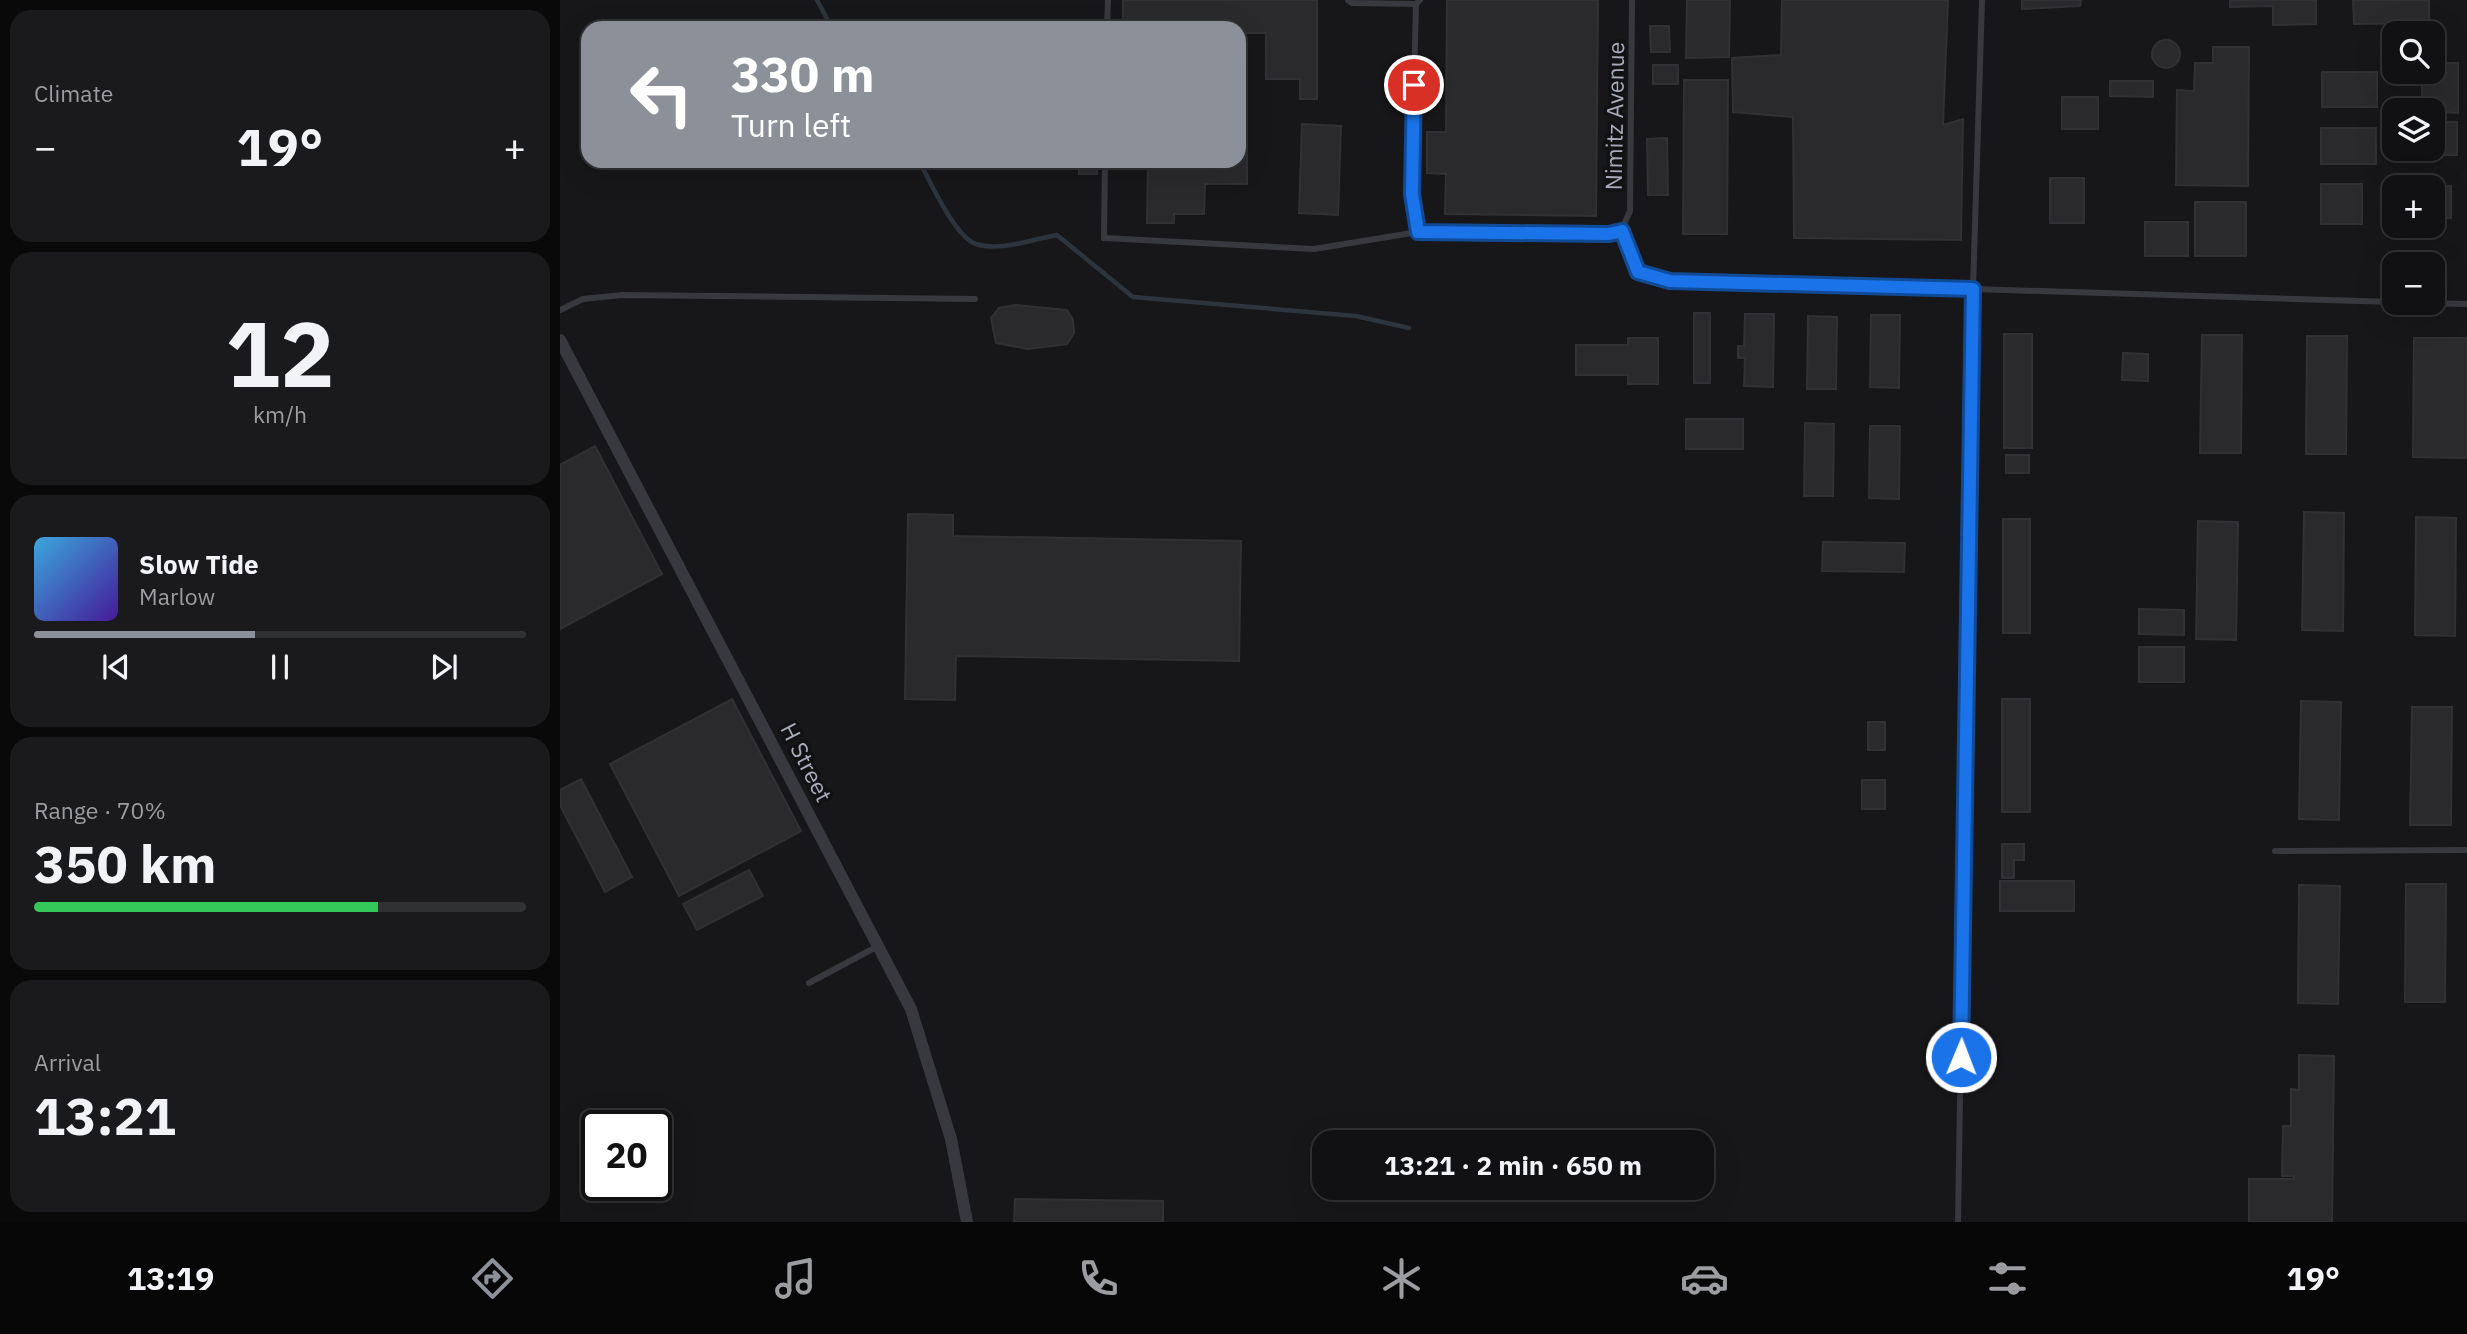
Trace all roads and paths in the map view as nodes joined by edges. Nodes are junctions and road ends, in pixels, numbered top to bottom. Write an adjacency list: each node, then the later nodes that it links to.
1 (1108, 0): 6 (lane)
2 (1348, 0): 5 (lane)
3 (1632, 0): 8 (lane, Nimitz Avenue)
4 (1982, 0): 10 (lane)
5 (1418, 2): 9 (lane)
6 (1107, 21)
7 (1105, 168): 9 (lane)
8 (1622, 231): 9 (lane); 10 (lane)
9 (1418, 232)
10 (1973, 289): 12 (lane); 22 (lane)
11 (975, 299): 15 (lane)
12 (2382, 302)
13 (2445, 304): 14 (lane)
14 (2467, 304)
15 (560, 310)
16 (560, 340): 19 (street, H Street)
17 (2467, 850): 18 (lane)
18 (2275, 851)
19 (878, 946): 20 (lane); 21 (street, H Street)
20 (809, 983)
21 (967, 1222)
22 (1958, 1222)

